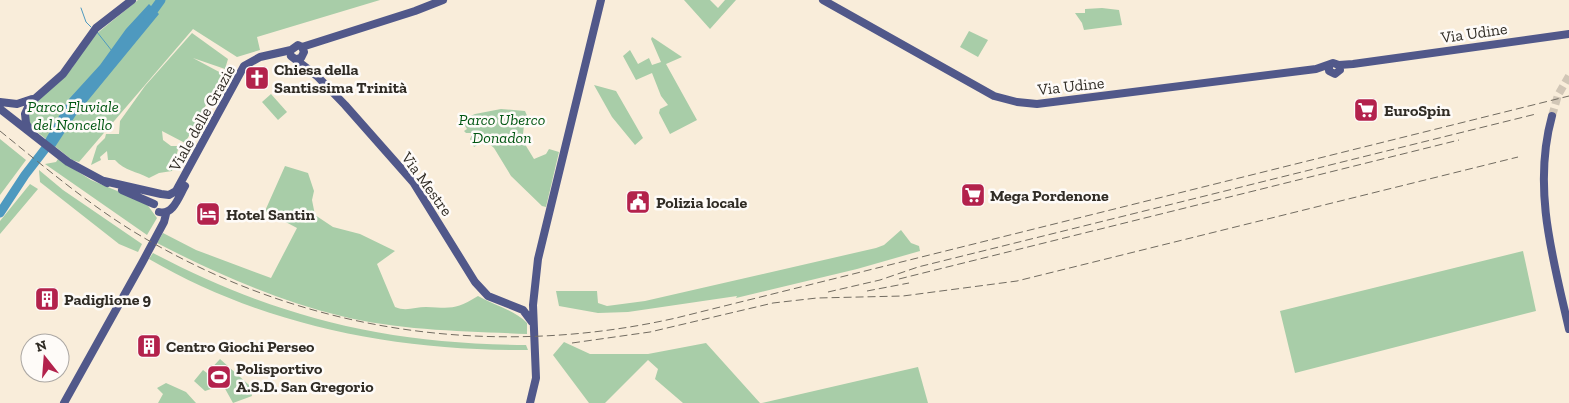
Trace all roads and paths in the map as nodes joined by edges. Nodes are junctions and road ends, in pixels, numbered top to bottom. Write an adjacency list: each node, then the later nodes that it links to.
1 (132, 0): 7 (main road)
2 (443, 0): 6 (main road)
3 (601, 0): 17 (main road)
4 (823, 0): 5 (main road, Via Udine)
5 (1569, 34)
6 (296, 55): 13 (main road, Viale delle Grazie); 14 (main road, Viale delle Grazie); 18 (main road, Via Mestre)
7 (33, 99): 8 (main road); 11 (main road)
8 (0, 102)
9 (0, 110): 11 (main road)
10 (1552, 116): 22 (main road)
11 (35, 136): 12 (main road)
12 (104, 181): 13 (main road); 15 (main road)
13 (165, 195): 14 (main road, Viale delle Grazie); 15 (main road, Viale delle Grazie)
14 (174, 202): 16 (main road, Viale delle Grazie)
15 (154, 204): 16 (main road)
16 (163, 213): 23 (main road, Viale delle Grazie)
17 (533, 294): 19 (main road); 20 (main road)
18 (512, 305): 19 (main road, Via Mestre); 21 (main road, Via Mestre)
19 (522, 305): 20 (main road)
20 (533, 314): 21 (main road)
21 (533, 323): 24 (main road)
22 (1569, 329)
23 (64, 403)
24 (530, 403)

